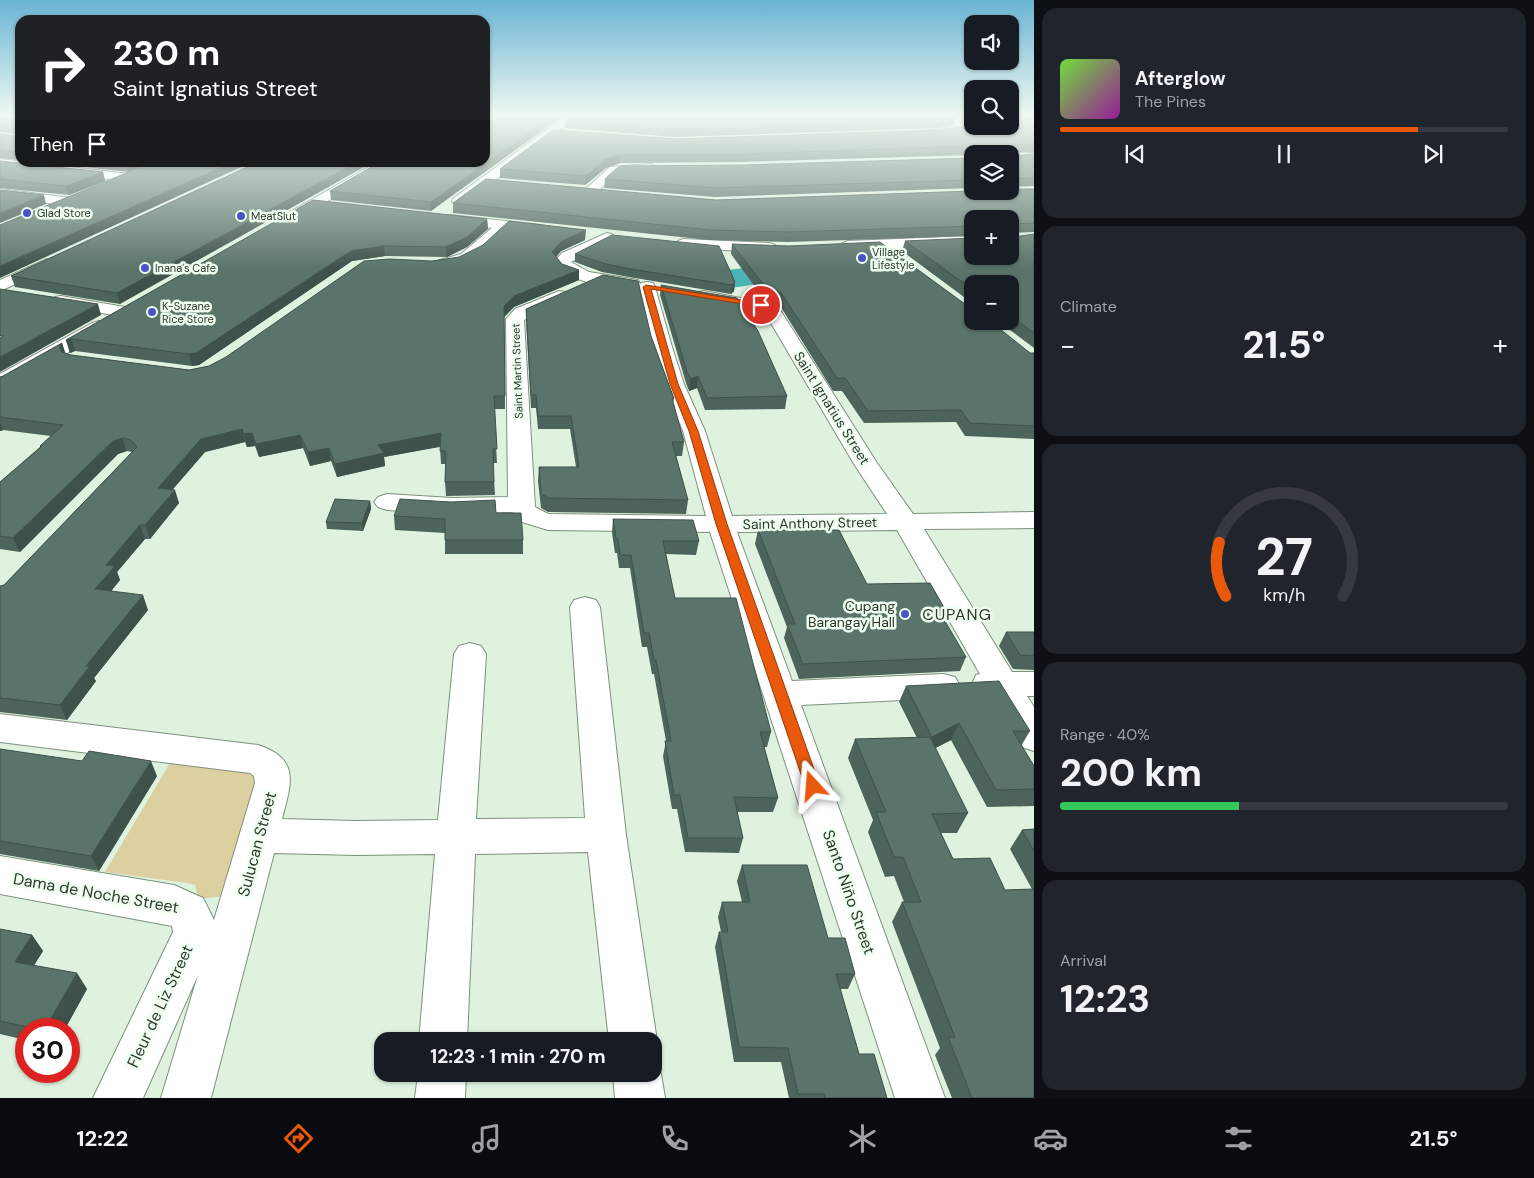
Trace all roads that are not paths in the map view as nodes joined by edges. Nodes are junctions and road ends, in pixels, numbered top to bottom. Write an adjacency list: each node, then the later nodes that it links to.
1 (506, 166): 7 (street)
2 (35, 167): 6 (street)
3 (378, 167): 12 (street)
4 (666, 168): 11 (street)
5 (146, 172): 6 (street)
6 (130, 178): 9 (street)
7 (485, 182): 8 (street); 15 (street)
8 (504, 184)
9 (105, 188)
10 (0, 193): 14 (street)
11 (608, 194)
12 (314, 204): 13 (street); 16 (street)
13 (335, 206)
14 (44, 212)
15 (504, 225): 17 (street); 28 (street)
16 (272, 228)
17 (560, 231)
18 (579, 234): 19 (street)
19 (607, 237): 20 (street); 29 (street, Saint Ignatius Street)
20 (626, 239)
21 (964, 241): 23 (street)
22 (665, 243): 25 (street)
23 (882, 245): 24 (street); 27 (street)
24 (835, 247)
25 (788, 249)
26 (62, 257): 30 (street)
27 (905, 262)
28 (428, 264)
29 (600, 279): 31 (street, Saint Ignatius Street); 37 (street, Saint Martin Street)
30 (0, 286)
31 (669, 290): 39 (street, Saint Ignatius Street); 40 (street, Santo Niño Street)
32 (0, 292): 33 (street)
33 (19, 295)
34 (46, 299): 35 (street)
35 (7, 379)
36 (387, 502): 37 (street, Saint Anthony Street)
37 (524, 510): 40 (street, Saint Anthony Street)
38 (1034, 520): 39 (street, Saint Anthony Street)
39 (906, 522): 40 (street, Saint Anthony Street); 43 (street, Saint Ignatius Street)
40 (722, 524): 45 (street, Santo Niño Street)
41 (585, 607): 49 (street)
42 (470, 654): 50 (street)
43 (1002, 683): 44 (street); 45 (street); 47 (street, Saint Ignatius Street)
44 (1034, 684)
45 (781, 694): 61 (street, Santo Niño Street)
46 (0, 728): 48 (street, Sulucan Street)
47 (1034, 737)
48 (259, 834): 50 (street); 58 (street, Sulucan Street)
49 (606, 835): 50 (street); 54 (street)
50 (456, 836): 53 (street)
51 (0, 876): 52 (street, Dama de Noche Street)
52 (192, 913): 57 (street, Fleur de Liz Street)
53 (445, 1032)
54 (632, 1032)
55 (441, 1082): 59 (street)
56 (638, 1082): 60 (street)
57 (118, 1098)
58 (186, 1098)
59 (440, 1098)
60 (640, 1098)
61 (920, 1098)

